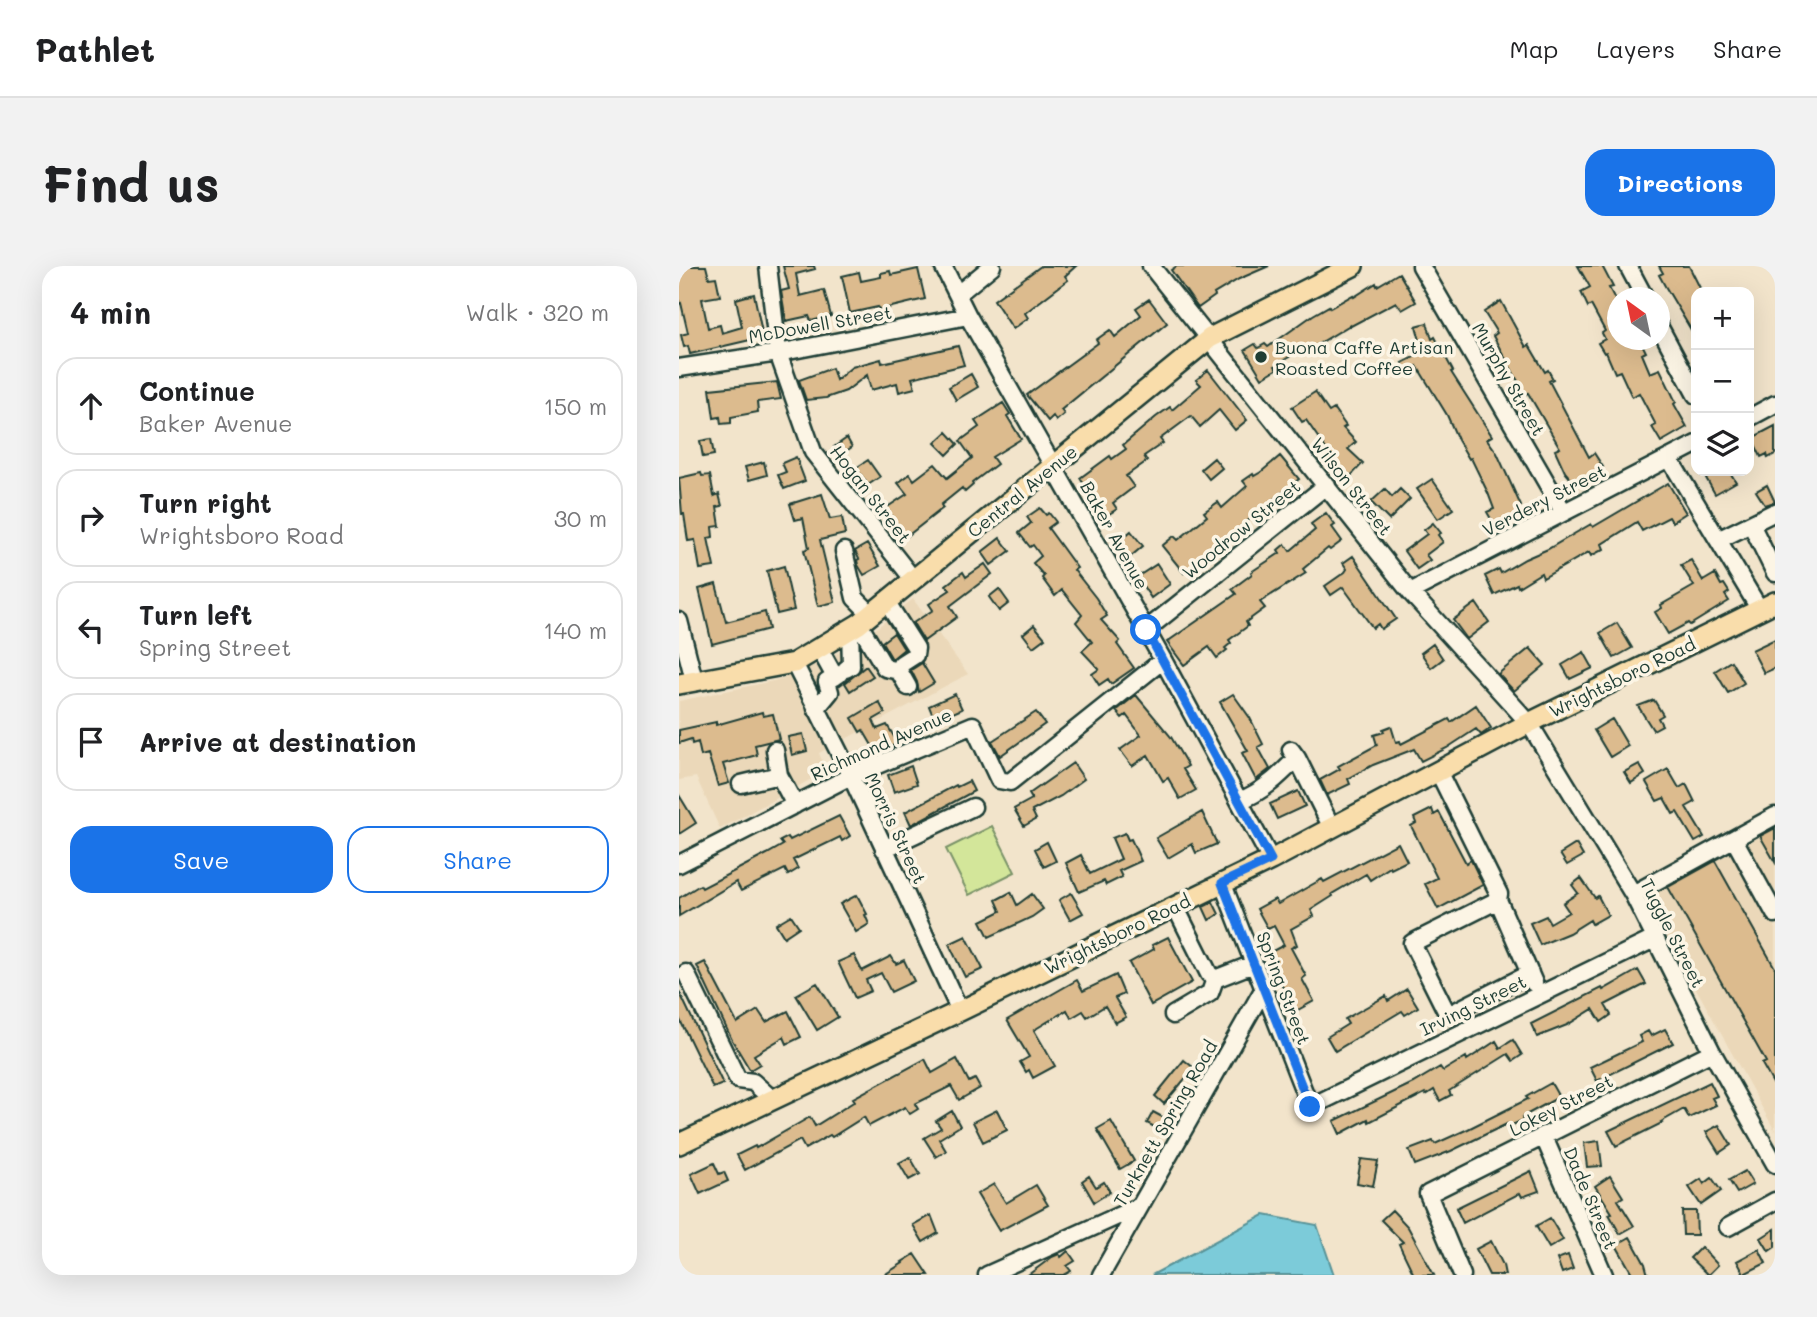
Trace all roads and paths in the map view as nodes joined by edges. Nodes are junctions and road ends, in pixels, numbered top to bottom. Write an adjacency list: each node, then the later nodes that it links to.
1 (768, 266): 13 (street, Hogan Street)
2 (943, 266): 9 (street, Baker Avenue)
3 (992, 266): 9 (street)
4 (1151, 266): 11 (street, Wilson Street)
5 (1422, 266): 22 (street, Murphy Street)
6 (1628, 266): 8 (street)
7 (1349, 267): 11 (main road, Central Avenue)
8 (1639, 287)
9 (958, 294): 10 (street, Baker Avenue)
10 (968, 316): 13 (street, McDowell Street); 20 (street, Baker Avenue)
11 (1210, 338): 20 (main road, Central Avenue); 21 (street, Wilson Street)
12 (1670, 345): 15 (street)
13 (778, 353): 14 (street, McDowell Street); 28 (street, Hogan Street)
14 (679, 368)
15 (1691, 385)
16 (1775, 404): 17 (street)
17 (1754, 415)
18 (1691, 446): 19 (street, Verdery Street)
19 (1668, 458): 22 (street, Verdery Street); 25 (street)
20 (1054, 465): 28 (main road, Central Avenue); 34 (street, Baker Avenue)
21 (1327, 485): 29 (street, Wilson Street); 34 (street, Woodrow Street)
22 (1563, 511): 29 (street, Verdery Street)
23 (1775, 512): 24 (street)
24 (1751, 524): 25 (street); 27 (street)
25 (1718, 540): 31 (street)
26 (844, 551): 33 (street)
27 (1775, 573)
28 (913, 579): 30 (main road, Central Avenue)
29 (1410, 592): 43 (street, Wilson Street)
30 (887, 601): 33 (main road, Central Avenue); 38 (street)
31 (1767, 606): 43 (main road, Wrightsboro Road)
32 (679, 621): 40 (street)
33 (860, 622): 35 (main road, Central Avenue); 38 (street); 39 (street)
34 (1146, 630): 36 (street, Baker Avenue)
35 (819, 648): 37 (main road, Central Avenue); 39 (street)
36 (1163, 660): 47 (street, Richmond Avenue); 49 (street, Baker Avenue)
37 (794, 663): 40 (main road, Central Avenue); 42 (street, Morris Street)
38 (899, 671): 41 (street)
39 (840, 673): 42 (street)
40 (687, 682)
41 (908, 687)
42 (817, 709): 47 (street, Morris Street)
43 (1529, 723): 45 (main road, Wrightsboro Road); 59 (street, Tuggle Street)
44 (775, 750): 46 (street)
45 (1438, 771): 53 (main road, Wrightsboro Road); 60 (street)
46 (779, 775): 48 (street); 50 (street)
47 (851, 776): 50 (street, Richmond Avenue); 55 (street, Morris Street)
48 (741, 784)
49 (1239, 802): 53 (street); 56 (street, Baker Avenue)
50 (795, 805): 57 (street, Richmond Avenue)
51 (973, 807): 55 (street)
52 (1775, 816): 54 (street)
53 (1332, 828): 56 (main road, Wrightsboro Road)
54 (1734, 839): 59 (street); 62 (street)
55 (884, 849): 70 (street, Morris Street)
56 (1271, 860): 58 (main road, Wrightsboro Road)
57 (679, 864)
58 (1222, 883): 61 (main road, Wrightsboro Road); 64 (street, Spring Street)
59 (1633, 894): 63 (street, Tuggle Street)
60 (1498, 900): 66 (street); 66 (street)
61 (1175, 906): 67 (street); 70 (main road, Wrightsboro Road)
62 (1775, 914)
63 (1654, 939): 69 (street, Irving Street); 72 (street, Tuggle Street)
64 (1253, 964): 67 (street); 68 (street, Spring Street)
65 (686, 973): 73 (street)
66 (1530, 974): 69 (street)
67 (1215, 979): 71 (street)
68 (1263, 989): 74 (street, Spring Street); 79 (street, Turknett Spring Road)
69 (1540, 994): 74 (street, Irving Street)
70 (960, 1011): 73 (main road, Wrightsboro Road)
71 (1173, 1015)
72 (1712, 1052): 75 (street, Lokey Street); 77 (street, Tuggle Street)
73 (773, 1100): 76 (main road, Wrightsboro Road)
74 (1310, 1107)
75 (1543, 1135): 83 (street, Lokey Street); 84 (street, Dade Street)
76 (679, 1144)
77 (1775, 1164)
78 (1775, 1201): 80 (street)
79 (1140, 1206): 81 (street); 82 (street, Turknett Spring Road)
80 (1728, 1227)
81 (987, 1275)
82 (1101, 1275)
83 (1462, 1275)
84 (1604, 1275)

